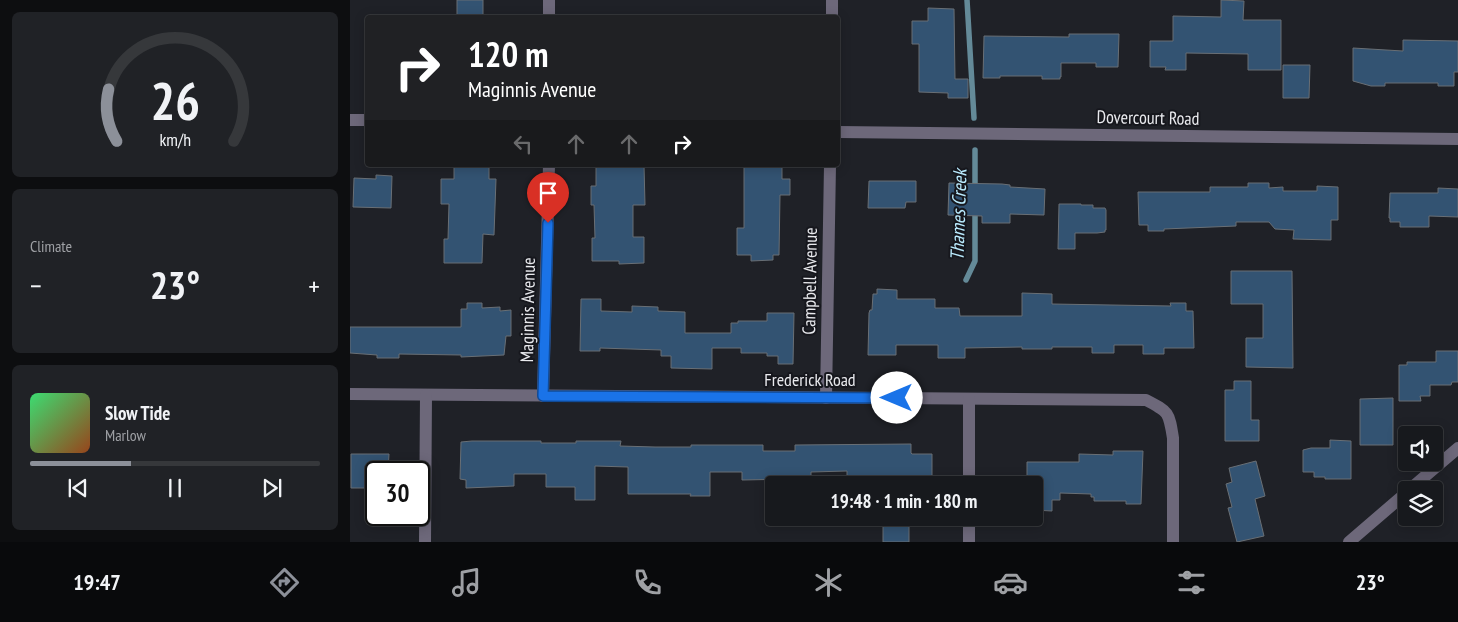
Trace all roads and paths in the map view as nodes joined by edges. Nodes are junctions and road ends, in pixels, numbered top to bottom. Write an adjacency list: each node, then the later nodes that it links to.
1 (549, 0): 3 (street)
2 (832, 0): 4 (street)
3 (549, 15)
4 (832, 15)
5 (350, 120): 6 (street)
6 (365, 120)
7 (840, 132): 8 (street, Dovercourt Road)
8 (1458, 139)
9 (549, 167): 13 (street, Maginnis Avenue)
10 (830, 167): 14 (street, Campbell Avenue)
11 (350, 394): 12 (street, Frederick Road)
12 (426, 395): 13 (street, Frederick Road); 21 (street)
13 (543, 396): 14 (street, Frederick Road)
14 (826, 398): 15 (street, Frederick Road)
15 (969, 398): 17 (street); 23 (street, Frederick Road)
16 (1458, 448): 18 (street)
17 (969, 476)
18 (1420, 481)
19 (1398, 500): 24 (street)
20 (969, 526): 22 (street)
21 (425, 542)
22 (969, 542)
23 (1173, 542)
24 (1349, 542)

